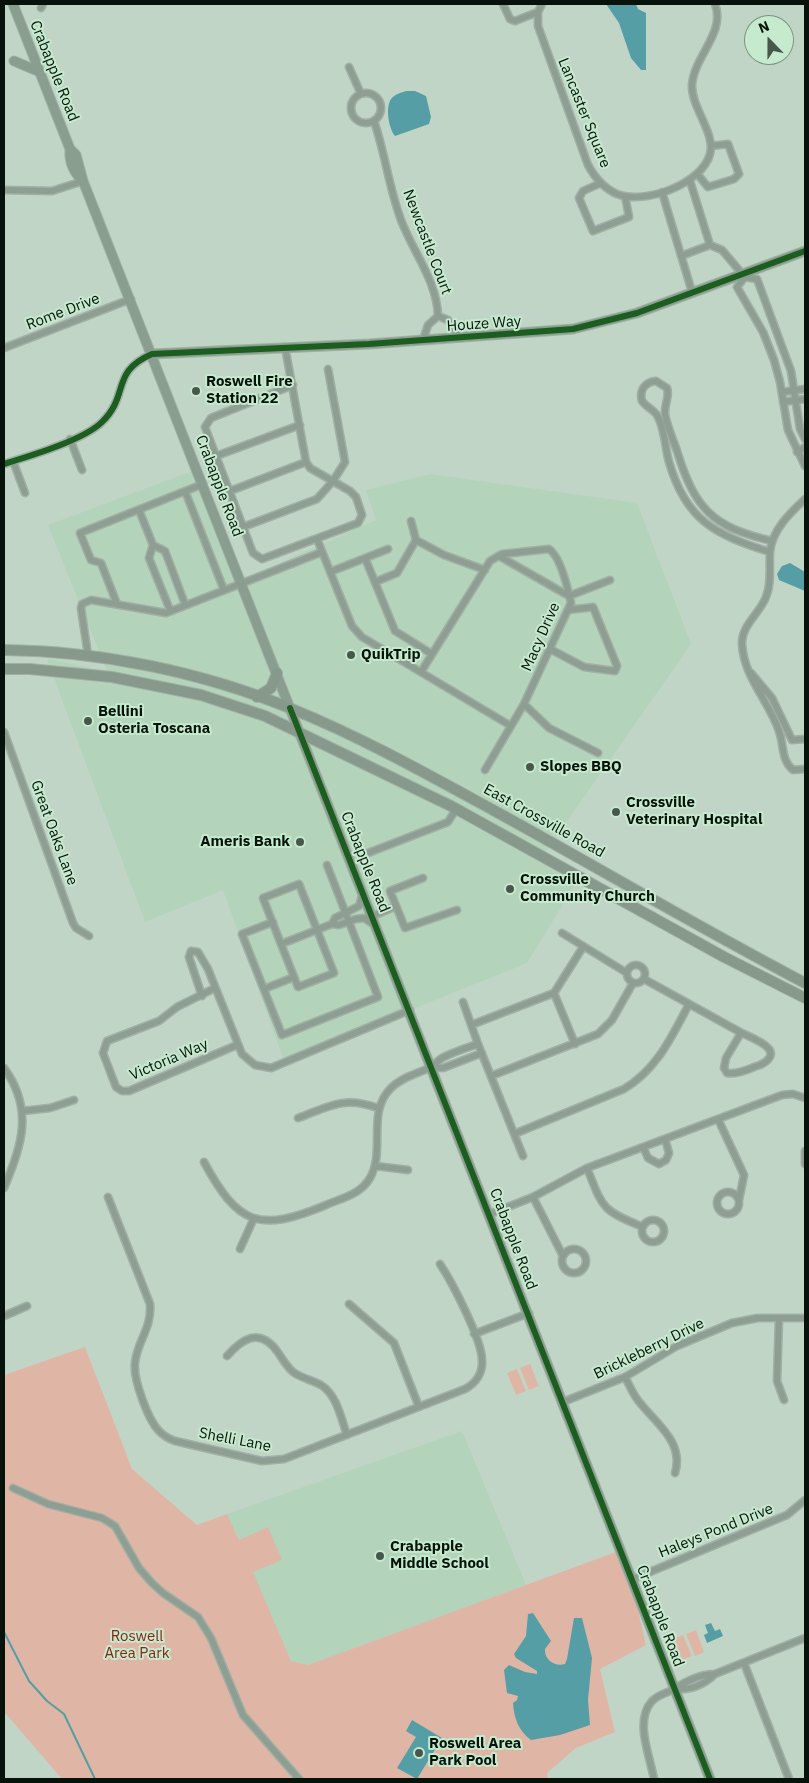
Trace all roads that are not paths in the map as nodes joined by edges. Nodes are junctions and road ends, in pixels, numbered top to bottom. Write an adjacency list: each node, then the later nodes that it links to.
1 (12, 4): 8 (street, Crabapple Road)
2 (503, 4): 5 (street)
3 (542, 4): 5 (street)
4 (715, 4): 11 (street)
5 (538, 12): 15 (street, Lancaster Square)
6 (14, 61): 8 (street)
7 (349, 67): 9 (street)
8 (40, 72): 13 (street, Crabapple Road)
9 (361, 94): 10 (street, Newcastle Court); 10 (street)
10 (374, 121): 25 (street, Newcastle Court)
11 (710, 146): 12 (street); 12 (street)
12 (698, 174): 14 (street)
13 (83, 181): 16 (street); 24 (street, Crabapple Road)
14 (690, 181): 17 (street); 19 (street)
15 (601, 183): 18 (street, Lancaster Square); 18 (street)
16 (4, 190)
17 (662, 192): 18 (street); 21 (street)
18 (625, 196)
19 (710, 245): 21 (street); 22 (street)
20 (805, 251): 22 (street, Houze Way)
21 (681, 256): 23 (street)
22 (744, 275): 23 (street, Houze Way); 26 (street); 27 (street)
23 (692, 292): 28 (street, Houze Way)
24 (131, 300): 31 (street, Rome Drive); 32 (street, Crabapple Road)
25 (438, 316): 28 (street, Newcastle Court); 29 (street, Newcastle Court)
26 (775, 328): 27 (street); 36 (street)
27 (763, 332): 37 (street)
28 (460, 338): 29 (street, Houze Way)
29 (422, 340): 30 (street, Houze Way)
30 (285, 347): 32 (street, Houze Way); 34 (street)
31 (4, 348)
32 (152, 354): 44 (street); 57 (street, Crabapple Road)
33 (328, 368): 55 (street)
34 (293, 385): 43 (street); 48 (street)
35 (805, 389): 36 (street)
36 (794, 390): 37 (street); 39 (street)
37 (782, 392): 40 (street)
38 (805, 399): 39 (street)
39 (796, 400): 40 (street); 45 (street)
40 (783, 402): 47 (street)
41 (665, 414): 42 (street); 42 (street); 54 (street)
42 (658, 417): 56 (street)
43 (300, 425): 48 (street); 50 (street)
44 (70, 439): 49 (street); 53 (street)
45 (805, 439)
46 (805, 448): 47 (street)
47 (797, 452): 52 (street)
48 (216, 456): 59 (street)
49 (13, 461): 51 (street); 60 (street)
50 (306, 462): 55 (street); 59 (street)
51 (4, 464)
52 (805, 466)
53 (82, 470)
54 (686, 480): 56 (street); 67 (street)
55 (333, 482): 64 (street); 65 (street)
56 (676, 483): 71 (street)
57 (203, 484): 58 (street); 78 (street, Crabapple Road)
58 (185, 491): 62 (street); 79 (street)
59 (230, 491): 64 (street)
60 (26, 493)
61 (805, 499): 67 (street)
62 (139, 510): 68 (street); 81 (street)
63 (411, 521): 66 (street)
64 (243, 527): 65 (street)
65 (317, 539): 70 (street)
66 (416, 540): 74 (street); 77 (street)
67 (772, 541): 71 (street)
68 (153, 546): 82 (street); 83 (street)
69 (388, 549): 73 (street)
70 (322, 552): 75 (street); 78 (street)
71 (770, 552): 90 (street)
72 (499, 556): 74 (street); 80 (street); 80 (street, Macy Drive)
73 (365, 558): 75 (street); 77 (street)
74 (485, 570): 87 (street)
75 (330, 572): 91 (street)
76 (610, 580): 80 (street)
77 (375, 582): 87 (street)
78 (242, 583): 79 (street); 92 (street, Crabapple Road)
79 (224, 590): 82 (street)
80 (569, 596): 84 (street, Macy Drive)
81 (117, 604): 83 (street); 88 (street)
82 (185, 604): 83 (street)
83 (170, 610)
84 (568, 610): 85 (street, Macy Drive); 85 (street)
85 (550, 649): 94 (street, Macy Drive)
86 (4, 650): 88 (main road, East Crossville Road)
87 (432, 654): 91 (street)
88 (88, 655): 93 (main road, East Crossville Road)
89 (4, 669): 98 (main road)
90 (748, 670): 99 (street); 101 (street)
91 (421, 672): 96 (street)
92 (277, 673): 93 (main road); 95 (street, Crabapple Road)
93 (257, 697): 95 (main road, East Crossville Road)
94 (524, 704): 96 (street, Macy Drive); 100 (street)
95 (290, 708): 98 (street, Crabapple Road); 125 (main road, East Crossville Road)
96 (511, 726): 102 (street, Macy Drive)
97 (4, 732): 118 (street, Great Oaks Lane)
98 (300, 732): 103 (main road); 107 (street, Crabapple Road)
99 (805, 739)
100 (598, 753)
101 (805, 769)
102 (485, 770)
103 (456, 809): 104 (street); 130 (main road)
104 (368, 853)
105 (327, 865): 110 (street)
106 (423, 878): 108 (street)
107 (363, 892): 110 (street); 111 (street, Crabapple Road)
108 (396, 906): 109 (street); 111 (street)
109 (457, 910)
110 (346, 914): 113 (street); 114 (street)
111 (373, 916): 115 (street, Crabapple Road)
112 (273, 922): 116 (street); 119 (street); 127 (street)
113 (349, 922): 114 (street); 115 (street); 127 (street)
114 (332, 924): 116 (street)
115 (377, 927): 133 (street, Crabapple Road)
116 (317, 930): 119 (street); 122 (street)
117 (562, 933): 120 (street)
118 (89, 936)
119 (281, 944): 122 (street)
120 (583, 947): 121 (street); 128 (street)
121 (627, 973): 123 (street); 124 (street)
122 (294, 977): 127 (street)
123 (644, 978): 124 (street); 132 (street)
124 (632, 983): 137 (street)
125 (805, 983)
126 (215, 988): 129 (street); 129 (street); 138 (street)
127 (264, 989)
128 (554, 993): 134 (street); 137 (street)
129 (202, 996): 138 (street, Victoria Way)
130 (805, 998)
131 (463, 1002): 134 (street)
132 (689, 1004): 135 (street); 151 (street)
133 (410, 1010): 138 (street); 142 (street, Crabapple Road)
134 (472, 1025): 136 (street)
135 (742, 1033): 135 (street)
136 (478, 1044): 139 (street); 140 (street)
137 (574, 1044): 144 (street)
138 (237, 1045)
139 (482, 1053): 141 (street); 144 (street)
140 (452, 1054): 141 (street); 142 (street)
141 (455, 1063): 142 (street)
142 (432, 1067): 147 (street); 165 (street, Crabapple Road)
143 (4, 1068): 148 (street)
144 (492, 1076): 151 (street)
145 (805, 1098): 150 (street)
146 (74, 1100): 148 (street)
147 (378, 1108): 149 (street); 158 (street)
148 (22, 1110): 161 (street)
149 (298, 1118)
150 (718, 1119): 152 (street); 164 (street)
151 (514, 1134): 155 (street)
152 (665, 1139): 153 (street); 153 (street)
153 (643, 1147): 159 (street)
154 (805, 1151): 157 (street)
155 (523, 1156)
156 (204, 1162): 166 (street)
157 (805, 1164)
158 (376, 1166): 160 (street); 166 (street)
159 (587, 1168): 163 (street); 167 (street)
160 (408, 1170)
161 (4, 1188)
162 (108, 1197): 183 (street, Shelli Lane)
163 (533, 1197): 165 (street); 169 (street)
164 (738, 1200)
165 (490, 1214): 173 (street, Crabapple Road)
166 (254, 1218): 168 (street)
167 (643, 1227)
168 (240, 1249)
169 (563, 1256)
170 (440, 1264): 177 (street, Shelli Lane)
171 (349, 1304): 182 (street)
172 (27, 1306): 174 (street)
173 (528, 1312): 177 (street); 181 (street, Crabapple Road)
174 (4, 1316)
175 (780, 1318): 176 (street, Brickleberry Drive); 179 (street, Brickleberry Drive); 180 (street)
176 (805, 1318)
177 (474, 1334): 182 (street, Shelli Lane)
178 (227, 1356): 183 (street)
179 (625, 1377): 181 (street, Brickleberry Drive); 184 (street)
180 (784, 1400)
181 (563, 1402): 187 (street, Crabapple Road)
182 (419, 1407): 183 (street, Shelli Lane)
183 (347, 1435)
184 (675, 1474)
185 (13, 1488): 191 (street)
186 (805, 1500): 187 (street, Haleys Pond Drive)
187 (633, 1578): 190 (street, Crabapple Road)
188 (805, 1638): 189 (street)
189 (744, 1663): 190 (street); 194 (street)
190 (675, 1689): 192 (street); 193 (street, Crabapple Road)
191 (299, 1779)
192 (654, 1779)
193 (710, 1779)
194 (789, 1779)

